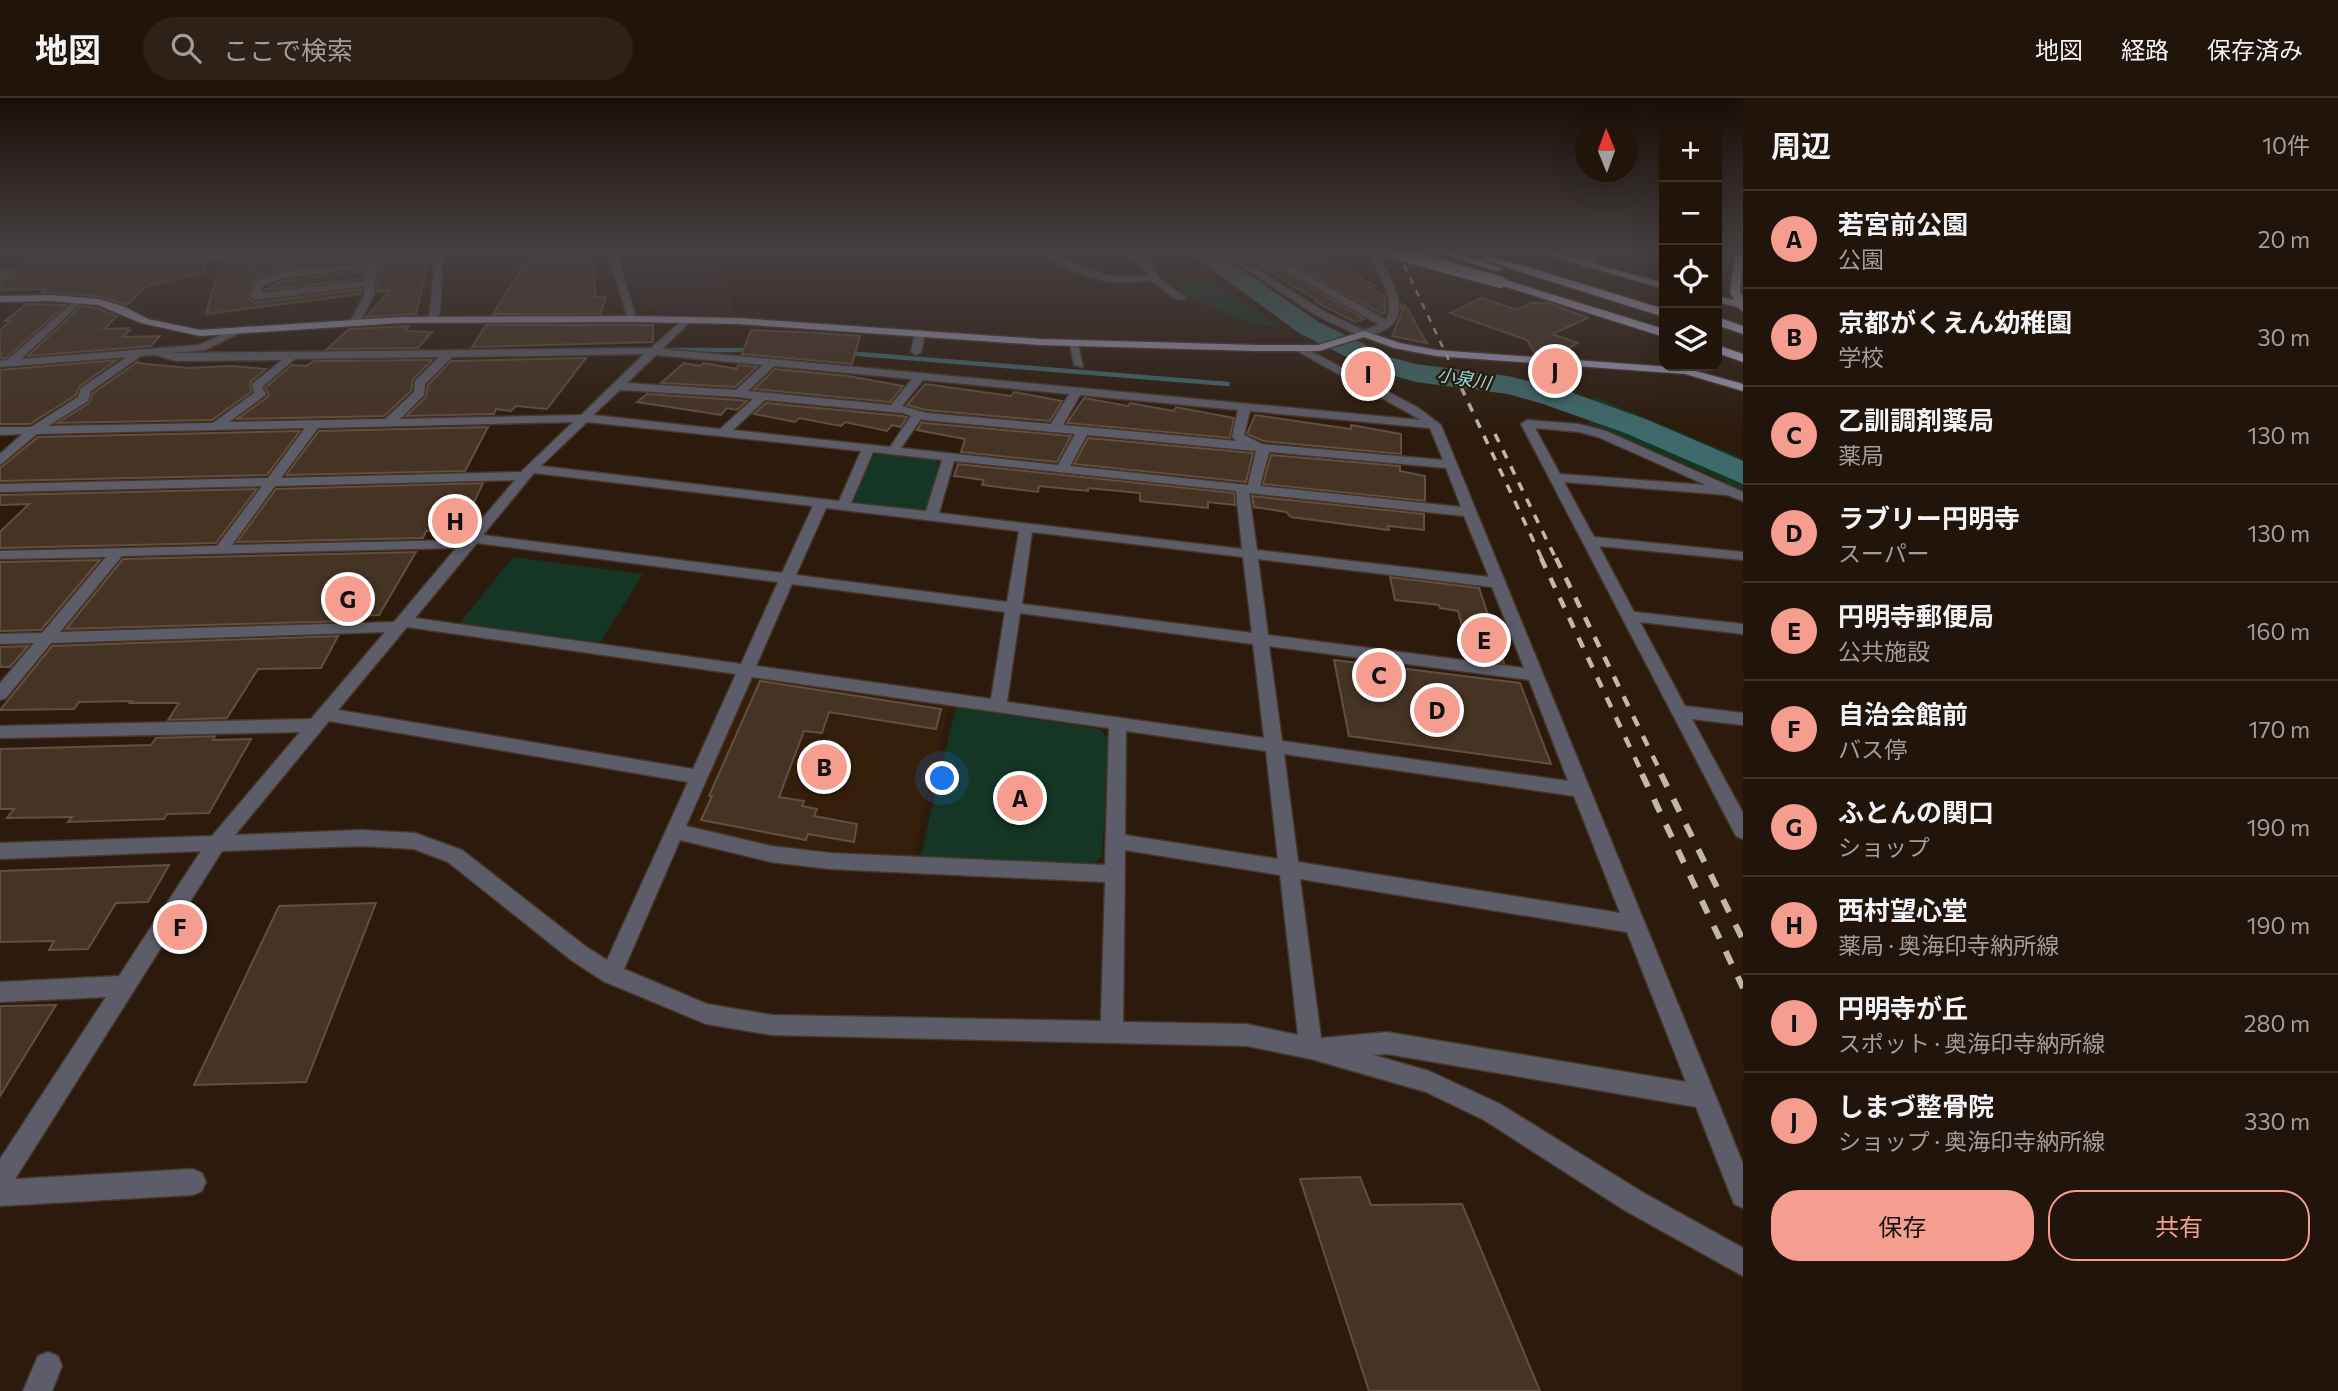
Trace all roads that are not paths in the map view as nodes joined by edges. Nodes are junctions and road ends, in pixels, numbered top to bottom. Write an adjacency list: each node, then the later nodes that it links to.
1 (65, 312): 37 (street)
2 (128, 312): 21 (main road)
3 (360, 312): 15 (street)
4 (435, 312): 12 (street)
5 (631, 312): 11 (street)
6 (1318, 312): 23 (street)
7 (1362, 312): 17 (street)
8 (1395, 312): 17 (street)
9 (1598, 312): 19 (highway)
10 (1634, 312): 14 (highway)
11 (633, 319): 12 (main road); 13 (main road)
12 (431, 320): 15 (main road)
13 (686, 320): 22 (main road); 29 (street)
14 (1659, 320)
15 (355, 322): 21 (main road)
16 (1722, 323): 18 (highway)
17 (1387, 324): 23 (street)
18 (1743, 330)
19 (1659, 331)
20 (1722, 332): 24 (highway)
21 (232, 333): 32 (street)
22 (920, 333): 26 (main road); 31 (street)
23 (1361, 336): 28 (main road); 42 (main road)
24 (1743, 338)
25 (1722, 341): 27 (highway)
26 (1073, 343): 28 (main road); 39 (street)
27 (1743, 347)
28 (1301, 349): 52 (street)
29 (653, 351): 33 (street); 38 (street); 41 (street)
30 (1722, 351): 36 (highway)
31 (916, 352)
32 (159, 353): 34 (street); 35 (street)
33 (449, 354): 35 (street); 50 (street)
34 (139, 355): 37 (street); 56 (street)
35 (293, 356): 53 (street)
36 (1743, 358)
37 (5, 363)
38 (771, 363): 40 (street); 44 (street)
39 (1079, 365)
40 (919, 377): 43 (street); 47 (street)
41 (618, 386): 44 (street); 49 (street)
42 (1743, 388)
43 (1076, 391): 46 (street); 54 (street)
44 (739, 394): 45 (street)
45 (763, 396): 47 (street); 58 (street)
46 (1245, 407): 52 (street); 60 (street)
47 (894, 409): 48 (street)
48 (918, 414): 54 (street); 61 (street)
49 (584, 418): 50 (street); 58 (street); 66 (street)
50 (389, 422): 51 (street)
51 (314, 424): 53 (street); 68 (street)
52 (1435, 425): 64 (street)
53 (216, 426): 56 (street)
54 (1055, 428): 57 (street)
55 (0, 430): 56 (street)
56 (34, 430): 63 (street)
57 (1083, 430): 60 (street); 65 (street)
58 (723, 433): 59 (street)
59 (869, 448): 61 (street); 73 (street)
60 (1263, 449): 64 (street); 70 (street)
61 (893, 451): 62 (street)
62 (949, 457): 65 (street); 75 (street)
63 (0, 460)
64 (1451, 465): 74 (street)
65 (1062, 469): 70 (street)
66 (528, 472): 68 (street); 72 (street); 77 (street)
67 (1555, 477): 71 (street); 71 (street); 78 (street)
68 (271, 482): 69 (street); 79 (street)
69 (0, 488)
70 (1247, 488): 74 (street); 81 (street)
71 (1738, 494)
72 (821, 503): 73 (street); 84 (street)
73 (843, 506): 75 (street)
74 (1469, 512): 85 (street)
75 (931, 516): 76 (street)
76 (1026, 527): 81 (street); 86 (street)
77 (470, 541): 79 (street); 84 (street); 88 (street)
78 (1589, 541): 83 (street); 87 (street)
79 (221, 550): 80 (street)
80 (118, 552): 82 (street); 90 (street)
81 (1250, 554): 85 (street); 92 (street)
82 (0, 555)
83 (1743, 556)
84 (787, 578): 86 (street); 93 (street)
85 (1498, 583): 94 (street)
86 (1014, 608): 92 (street); 96 (street)
87 (1628, 616): 89 (street); 97 (street)
88 (400, 624): 90 (street); 93 (street); 98 (street)
89 (1743, 629)
90 (47, 638): 91 (street); 95 (street)
91 (0, 639)
92 (1261, 640): 94 (street); 102 (street)
93 (746, 670): 96 (street); 103 (street)
94 (1535, 675): 104 (street)
95 (0, 694)
96 (998, 707): 100 (street)
97 (1679, 711): 99 (street); 105 (street)
98 (321, 719): 101 (street); 103 (street); 108 (street)
99 (1743, 719)
100 (1118, 724): 102 (street); 107 (street)
101 (0, 732)
102 (1274, 746): 104 (street); 110 (street)
103 (699, 777): 106 (street)
104 (1581, 790): 112 (street)
105 (1742, 827)
106 (675, 831): 111 (street); 113 (street)
107 (1116, 841): 110 (street); 111 (street)
108 (216, 844): 109 (street); 113 (street); 114 (street)
109 (0, 851)
110 (1289, 869): 112 (street); 117 (street)
111 (1115, 874): 116 (street)
112 (1634, 924): 118 (street)
113 (611, 974): 116 (street)
114 (123, 986): 115 (street); 119 (street)
115 (0, 992)
116 (1112, 1031): 117 (street)
117 (1311, 1048): 118 (street); 123 (street)
118 (1704, 1097): 122 (street)
119 (0, 1181)
120 (193, 1182): 121 (street)
121 (0, 1193)
122 (1743, 1195)
123 (1743, 1263)

